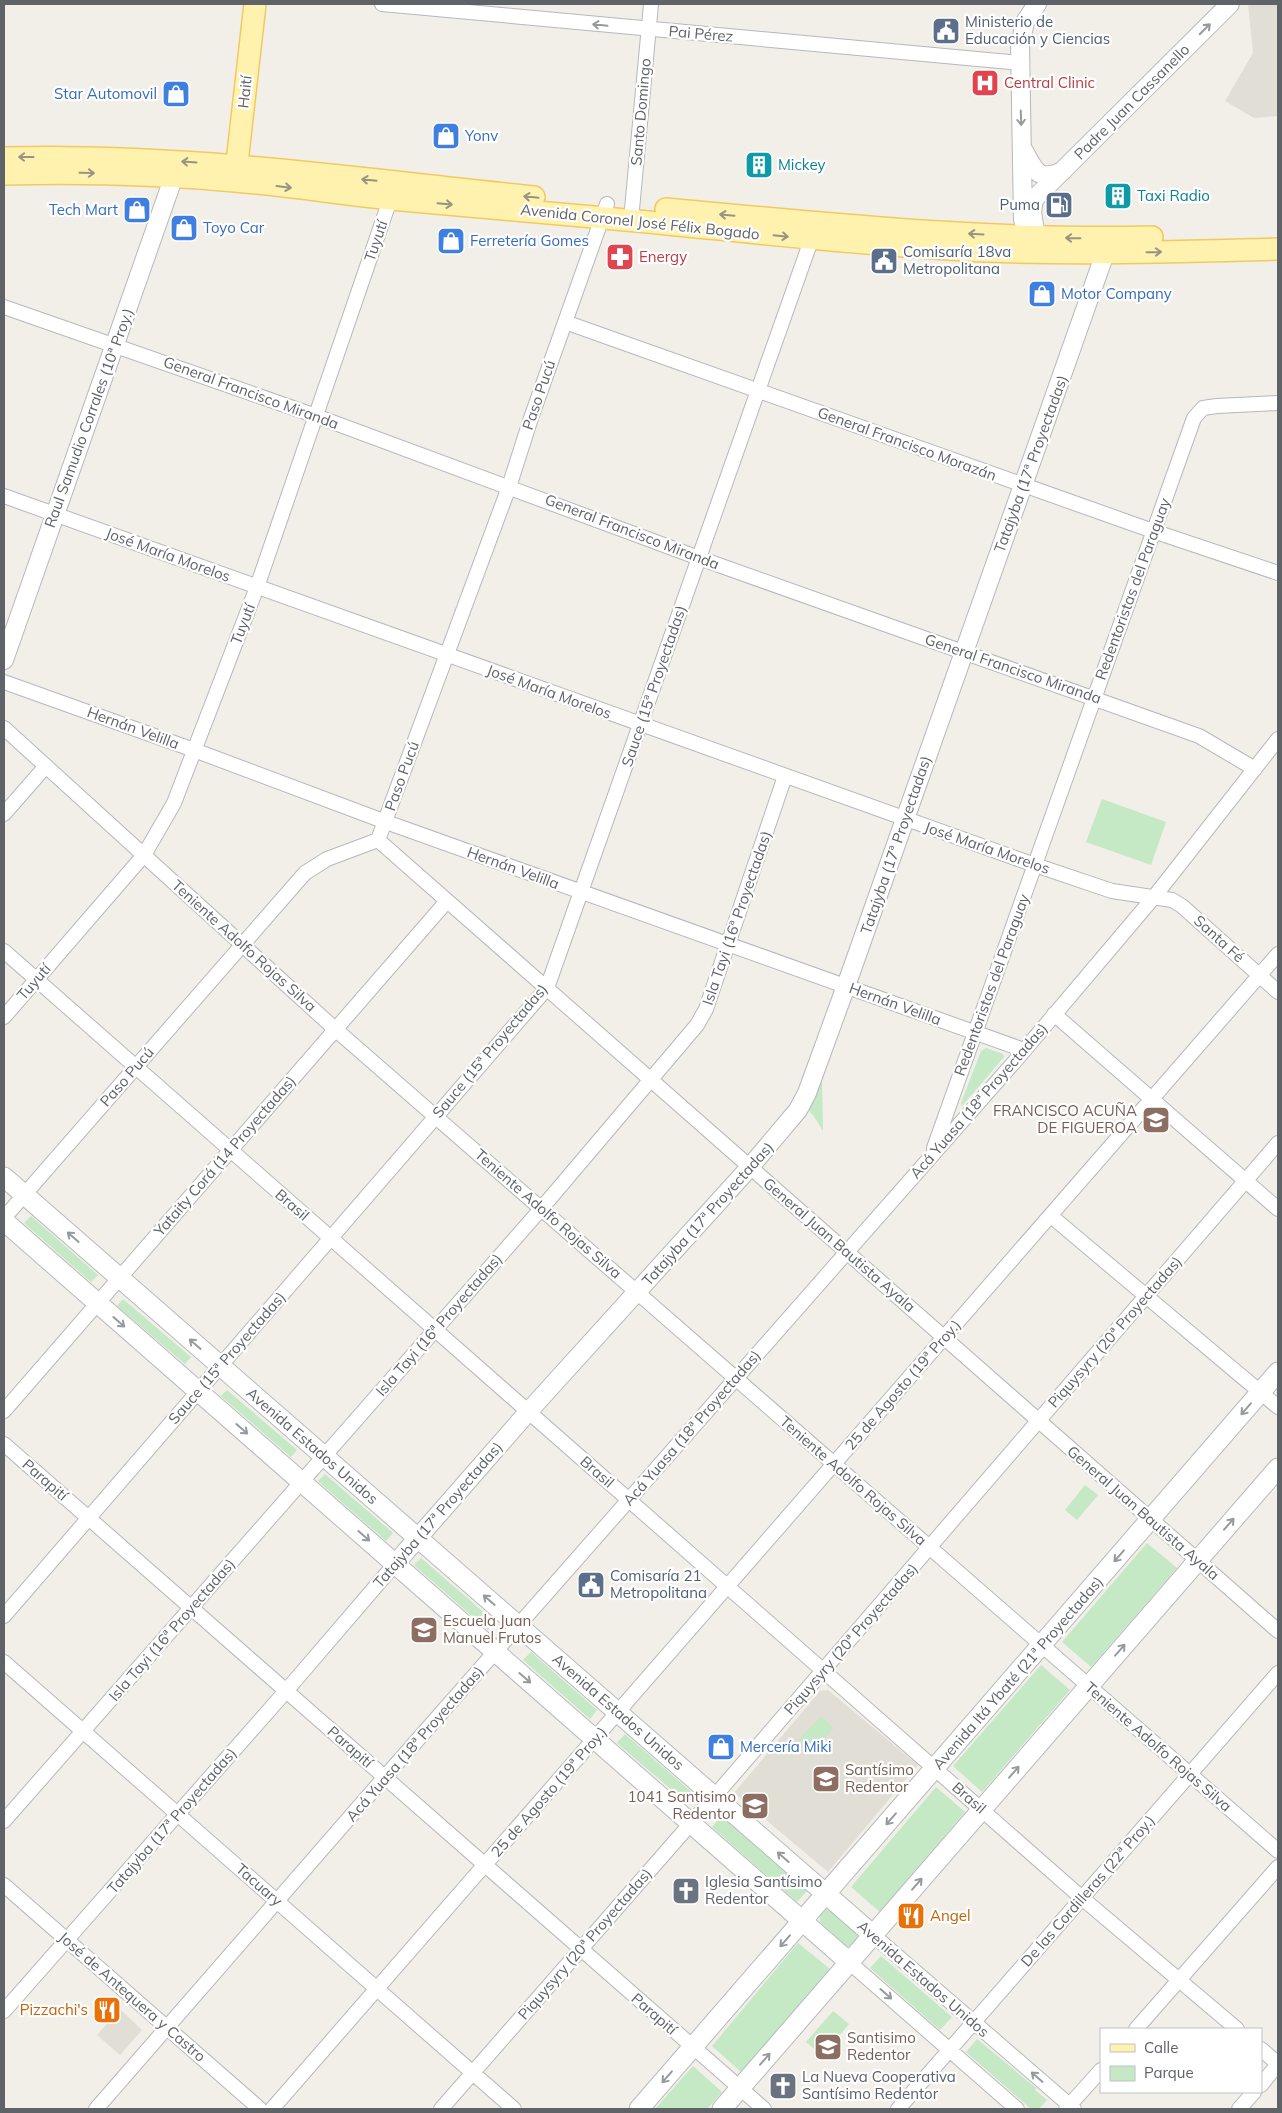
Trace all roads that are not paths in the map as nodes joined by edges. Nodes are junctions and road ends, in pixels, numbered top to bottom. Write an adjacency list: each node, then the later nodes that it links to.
1 (254, 4): 11 (main road, Haití)
2 (382, 4): 6 (street, Pai Pérez, one-way to 2)
3 (651, 4): 6 (street, Santo Domingo)
4 (1037, 4): 7 (street)
5 (1230, 4): 10 (street, Padre Juan Cassanello, one-way to 5)
6 (649, 30): 7 (street, Pai Pérez); 16 (street, Santo Domingo)
7 (1020, 63): 8 (street, one-way to 8)
8 (1022, 148): 10 (street); 19 (street)
9 (4, 158): 11 (main road, Avenida Coronel José Félix Bogado, one-way to 9)
10 (1063, 171): 19 (street, Padre Juan Cassanello)
11 (236, 173): 13 (main road, Avenida Coronel José Félix Bogado); 14 (main road, Avenida Coronel José Félix Bogado)
12 (4, 174): 13 (main road, Avenida Coronel José Félix Bogado, one-way to 13)
13 (174, 176): 24 (street, Raul Samudio Corrales (10ª Proy.))
14 (393, 191): 15 (main road, Avenida Coronel José Félix Bogado); 27 (street, Tuyutí)
15 (605, 211): 16 (main road, Avenida Coronel José Félix Bogado); 23 (street, Paso Pucú)
16 (632, 213): 17 (main road, Avenida Coronel José Félix Bogado)
17 (814, 231): 19 (main road, Avenida Coronel José Félix Bogado); 25 (street, Sauce (15ª Proyectadas))
18 (1278, 235): 20 (main road, Avenida Coronel José Félix Bogado)
19 (1032, 245): 20 (main road, Avenida Coronel José Félix Bogado)
20 (1108, 246): 21 (main road, Avenida Coronel José Félix Bogado, one-way to 21); 28 (street, Tatajyba (17ª Proyectadas))
21 (1278, 249)
22 (4, 306): 24 (street, General Francisco Miranda)
23 (565, 322): 25 (street, General Francisco Morazán); 29 (street, Paso Pucú)
24 (116, 345): 27 (street, General Francisco Miranda); 31 (street, Raul Samudio Corrales (10ª Proy.))
25 (758, 391): 28 (street, General Francisco Morazán); 33 (street, Sauce (15ª Proyectadas))
26 (1278, 403): 32 (street, Redentoristas del Paraguay)
27 (316, 416): 29 (street, General Francisco Miranda); 35 (street, Tuyutí)
28 (1024, 485): 32 (street, General Francisco Morazán); 36 (street, Tatajyba (17ª Proyectadas))
29 (510, 487): 33 (street, General Francisco Miranda); 37 (street, Paso Pucú)
30 (4, 496): 31 (street, José María Morelos)
31 (55, 514): 35 (street, José María Morelos); 38 (street, Raul Samudio Corrales (10ª Proy.))
32 (1154, 531): 34 (street, General Francisco Morazán); 40 (street, Redentoristas del Paraguay)
33 (699, 558): 36 (street, General Francisco Miranda); 41 (street, Sauce (15ª Proyectadas))
34 (1278, 573)
35 (257, 587): 37 (street, José María Morelos); 44 (street, Tuyutí)
36 (964, 652): 40 (street, General Francisco Miranda); 49 (street, Tatajyba (17ª Proyectadas))
37 (446, 654): 41 (street, José María Morelos); 50 (street, Paso Pucú)
38 (4, 660)
39 (4, 682): 44 (street, Hernán Velilla)
40 (1094, 697): 46 (street, General Francisco Miranda); 53 (street, Redentoristas del Paraguay)
41 (640, 724): 47 (street, José María Morelos); 54 (street, Sauce (15ª Proyectadas))
42 (4, 728): 45 (street, Teniente Adolfo Rojas Silva)
43 (1278, 739): 46 (street, Acá Yuasa (18ª Proyectadas))
44 (194, 750): 50 (street, Hernán Velilla); 52 (street, Tuyutí)
45 (46, 766): 48 (street); 52 (street, Teniente Adolfo Rojas Silva)
46 (1255, 769): 55 (street, Acá Yuasa (18ª Proyectadas))
47 (785, 776): 49 (street, José María Morelos); 57 (street, Isla Tayi (16ª Proyectadas))
48 (4, 814)
49 (905, 819): 53 (street, José María Morelos); 63 (street, Tatajyba (17ª Proyectadas))
50 (386, 822): 51 (street, Paso Pucú); 54 (street, Hernán Velilla)
51 (378, 840): 56 (street, General Juan Bautista Ayala); 58 (street, Paso Pucú)
52 (144, 855): 58 (street, Teniente Adolfo Rojas Silva); 62 (street, Tuyutí)
53 (1035, 865): 55 (street, José María Morelos); 69 (street, Redentoristas del Paraguay)
54 (581, 892): 57 (street, Hernán Velilla); 64 (street, Sauce (15ª Proyectadas))
55 (1154, 897): 61 (street, Santa Fé); 66 (street, Acá Yuasa (18ª Proyectadas))
56 (447, 901): 64 (street, General Juan Bautista Ayala); 68 (street, Yataity Corá (14 Proyectadas))
57 (727, 944): 63 (street, Hernán Velilla); 72 (street, Isla Tayi (16ª Proyectadas))
58 (243, 945): 68 (street, Teniente Adolfo Rojas Silva); 71 (street, Paso Pucú)
59 (4, 951): 62 (street, Brasil)
60 (1278, 954): 61 (street, 25 de Agosto (19ª Proy.))
61 (1260, 976): 65 (street, Santa Fé); 73 (street, 25 de Agosto (19ª Proy.))
62 (36, 980): 67 (street, Tuyutí); 71 (street, Brasil)
63 (846, 986): 69 (street, Hernán Velilla); 78 (street, Tatajyba (17ª Proyectadas))
64 (547, 988): 72 (street, General Juan Bautista Ayala); 74 (street, Sauce (15ª Proyectadas))
65 (1278, 992)
66 (1054, 1014): 70 (street, Acá Yuasa (18ª Proyectadas)); 73 (street)
67 (4, 1017)
68 (335, 1029): 74 (street, Teniente Adolfo Rojas Silva); 76 (street, Yataity Corá (14 Proyectadas))
69 (975, 1033): 70 (street, Hernán Velilla); 77 (street, Redentoristas del Paraguay)
70 (1024, 1050): 77 (street, Acá Yuasa (18ª Proyectadas))
71 (136, 1067): 76 (street, Brasil); 81 (street, Paso Pucú)
72 (650, 1079): 78 (street, General Juan Bautista Ayala); 82 (street, Isla Tayi (16ª Proyectadas))
73 (1152, 1099): 80 (street); 84 (street, 25 de Agosto (19ª Proy.))
74 (436, 1117): 82 (street, Teniente Adolfo Rojas Silva); 86 (street, Sauce (15ª Proyectadas))
75 (1278, 1143): 80 (street, Piquysyry (20ª Proyectadas))
76 (230, 1150): 86 (street, Brasil); 88 (street, Yataity Corá (14 Proyectadas))
77 (932, 1156): 87 (street, Acá Yuasa (18ª Proyectadas))
78 (750, 1167): 87 (street, General Juan Bautista Ayala); 89 (street, Tatajyba (17ª Proyectadas))
79 (4, 1177): 81 (main road, Avenida Estados Unidos)
80 (1246, 1181): 83 (street); 90 (street, Piquysyry (20ª Proyectadas))
81 (24, 1195): 85 (street, Paso Pucú); 88 (main road, Avenida Estados Unidos, one-way to 81)
82 (541, 1209): 89 (street, Teniente Adolfo Rojas Silva); 92 (street, Isla Tayi (16ª Proyectadas))
83 (1278, 1209)
84 (1051, 1216): 90 (street); 93 (street, 25 de Agosto (19ª Proy.))
85 (4, 1219): 91 (main road)
86 (331, 1238): 92 (street, Brasil); 94 (street, Sauce (15ª Proyectadas))
87 (847, 1252): 93 (street, General Juan Bautista Ayala); 96 (street, Acá Yuasa (18ª Proyectadas))
88 (119, 1278): 91 (street, Yataity Corá (14 Proyectadas)); 94 (main road, Avenida Estados Unidos, one-way to 88)
89 (637, 1293): 96 (street, Teniente Adolfo Rojas Silva); 101 (street, Tatajyba (17ª Proyectadas))
90 (1146, 1296): 98 (street); 102 (street, Piquysyry (20ª Proyectadas))
91 (97, 1303): 97 (main road, one-way to 97); 100 (street, Yataity Corá (14 Proyectadas))
92 (435, 1330): 101 (street, Brasil); 104 (street, Isla Tayi (16ª Proyectadas))
93 (944, 1338): 102 (street, General Juan Bautista Ayala); 105 (street, 25 de Agosto (19ª Proy.))
94 (220, 1366): 97 (street, Sauce (15ª Proyectadas)); 104 (main road, Avenida Estados Unidos)
95 (1278, 1372): 98 (main road, Avenida Itá Ybaté (21ª Proyectadas))
96 (736, 1379): 105 (street, Teniente Adolfo Rojas Silva); 108 (street, Acá Yuasa (18ª Proyectadas))
97 (198, 1391): 107 (main road, one-way to 107); 109 (street, Sauce (15ª Proyectadas))
98 (1261, 1392): 99 (street); 110 (main road, Avenida Itá Ybaté (21ª Proyectadas), one-way to 110)
99 (1278, 1407)
100 (4, 1411)
101 (528, 1412): 108 (street, Brasil); 111 (street, Tatajyba (17ª Proyectadas))
102 (1039, 1421): 110 (street, General Juan Bautista Ayala); 112 (street, Piquysyry (20ª Proyectadas))
103 (4, 1444): 109 (street, Parapití)
104 (325, 1457): 107 (street, Isla Tayi (16ª Proyectadas)); 111 (main road, Avenida Estados Unidos)
105 (834, 1464): 112 (street, Teniente Adolfo Rojas Silva); 115 (street, 25 de Agosto (19ª Proy.))
106 (1278, 1468): 113 (main road, one-way to 106)
107 (302, 1482): 114 (main road, one-way to 114); 116 (street, Isla Tayi (16ª Proyectadas))
108 (629, 1500): 115 (street, Brasil); 118 (street, Acá Yuasa (18ª Proyectadas))
109 (88, 1518): 116 (street, Parapití); 117 (street, Sauce (15ª Proyectadas))
110 (1151, 1519): 113 (street, General Juan Bautista Ayala); 120 (main road, Avenida Itá Ybaté (21ª Proyectadas), one-way to 120)
111 (418, 1538): 114 (street, Tatajyba (17ª Proyectadas)); 118 (main road, Avenida Estados Unidos, one-way to 111)
112 (929, 1548): 120 (street, Teniente Adolfo Rojas Silva); 123 (street, Piquysyry (20ª Proyectadas))
113 (1197, 1561): 119 (street, General Juan Bautista Ayala); 125 (main road, one-way to 113)
114 (395, 1564): 121 (main road); 126 (street, Tatajyba (17ª Proyectadas))
115 (727, 1586): 123 (street, Brasil); 127 (street, 25 de Agosto (19ª Proy.))
116 (191, 1608): 126 (street, Parapití); 128 (street, Isla Tayi (16ª Proyectadas))
117 (4, 1616)
118 (519, 1626): 121 (street, Acá Yuasa (18ª Proyectadas)); 127 (main road, Avenida Estados Unidos)
119 (1278, 1631)
120 (1041, 1646): 125 (street, Teniente Adolfo Rojas Silva); 130 (main road, Avenida Itá Ybaté (21ª Proyectadas))
121 (496, 1652): 129 (main road, one-way to 129); 132 (street, Acá Yuasa (18ª Proyectadas))
122 (4, 1662): 128 (street, Tacuary)
123 (823, 1671): 130 (street, Brasil); 133 (street, Piquysyry (20ª Proyectadas))
124 (1278, 1673): 131 (street, De las Cordilleras (22ª Proy.))
125 (1088, 1687): 131 (street, Teniente Adolfo Rojas Silva); 134 (main road, one-way to 125)
126 (286, 1691): 132 (street, Parapití); 135 (street, Tatajyba (17ª Proyectadas))
127 (618, 1712): 129 (street, 25 de Agosto (19ª Proy.)); 133 (main road, Avenida Estados Unidos)
128 (83, 1731): 135 (street, Tacuary); 136 (street, Isla Tayi (16ª Proyectadas))
129 (595, 1739): 137 (main road); 139 (street, 25 de Agosto (19ª Proy.))
130 (935, 1768): 134 (street, Brasil); 142 (main road, Avenida Itá Ybaté (21ª Proyectadas), one-way to 142)
131 (1190, 1775): 138 (street, Teniente Adolfo Rojas Silva); 143 (street, De las Cordilleras (22ª Proy.))
132 (384, 1778): 139 (street, Parapití); 144 (street, Acá Yuasa (18ª Proyectadas))
133 (714, 1797): 137 (street, Piquysyry (20ª Proyectadas)); 142 (main road, Avenida Estados Unidos, one-way to 133)
134 (982, 1809): 143 (street, Brasil); 146 (main road, one-way to 134)
135 (178, 1814): 144 (street, Tacuary); 147 (street, Tatajyba (17ª Proyectadas))
136 (4, 1821)
137 (691, 1823): 145 (main road); 148 (street, Piquysyry (20ª Proyectadas))
138 (1278, 1852)
139 (484, 1865): 148 (street, Parapití); 151 (street, 25 de Agosto (19ª Proy.))
140 (1278, 1867): 150 (street)
141 (4, 1885): 147 (street, José de Antequera y Castro)
142 (826, 1894): 145 (main road, Avenida Itá Ybaté (21ª Proyectadas)); 146 (main road, Avenida Estados Unidos)
143 (1082, 1898): 150 (street, Brasil); 153 (street, De las Cordilleras (22ª Proy.))
144 (278, 1902): 151 (street, Tacuary); 154 (street, Acá Yuasa (18ª Proyectadas))
145 (803, 1921): 149 (main road); 157 (main road, Avenida Itá Ybaté (21ª Proyectadas), one-way to 157)
146 (873, 1935): 149 (main road); 153 (street, Avenida Estados Unidos)
147 (67, 1940): 152 (street, Tatajyba (17ª Proyectadas)); 154 (street, José de Antequera y Castro)
148 (581, 1950): 157 (street, Parapití); 162 (street, Piquysyry (20ª Proyectadas))
149 (850, 1962): 158 (street, one-way to 158); 164 (main road, one-way to 149)
150 (1179, 1980): 155 (street); 156 (street, Brasil)
151 (377, 1989): 162 (street, Tacuary); 169 (street, 25 de Agosto (19ª Proy.))
152 (4, 2011)
153 (974, 2022): 158 (street, De las Cordilleras (22ª Proy.)); 166 (street, Avenida Estados Unidos, one-way to 153)
154 (166, 2027): 167 (street, Acá Yuasa (18ª Proyectadas)); 168 (street, José de Antequera y Castro)
155 (1137, 2028)
156 (1236, 2028)
157 (692, 2048): 164 (street, Parapití); 172 (main road, Avenida Itá Ybaté (21ª Proyectadas), one-way to 172)
158 (950, 2050): 175 (street, De las Cordilleras (22ª Proy.)); 176 (street)
159 (1262, 2050): 160 (street)
160 (1278, 2064): 163 (street)
161 (1100, 2071): 166 (street)
162 (473, 2073): 170 (street, Piquysyry (20ª Proyectadas)); 171 (street, Tacuary)
163 (1262, 2083)
164 (740, 2089): 173 (main road); 174 (street, Parapití)
165 (1253, 2093): 177 (street)
166 (1070, 2108)
167 (96, 2109)
168 (260, 2109)
169 (272, 2109)
170 (441, 2109)
171 (514, 2109)
172 (639, 2109)
173 (722, 2109)
174 (764, 2109)
175 (898, 2109)
176 (1017, 2109)
177 (1239, 2109)

